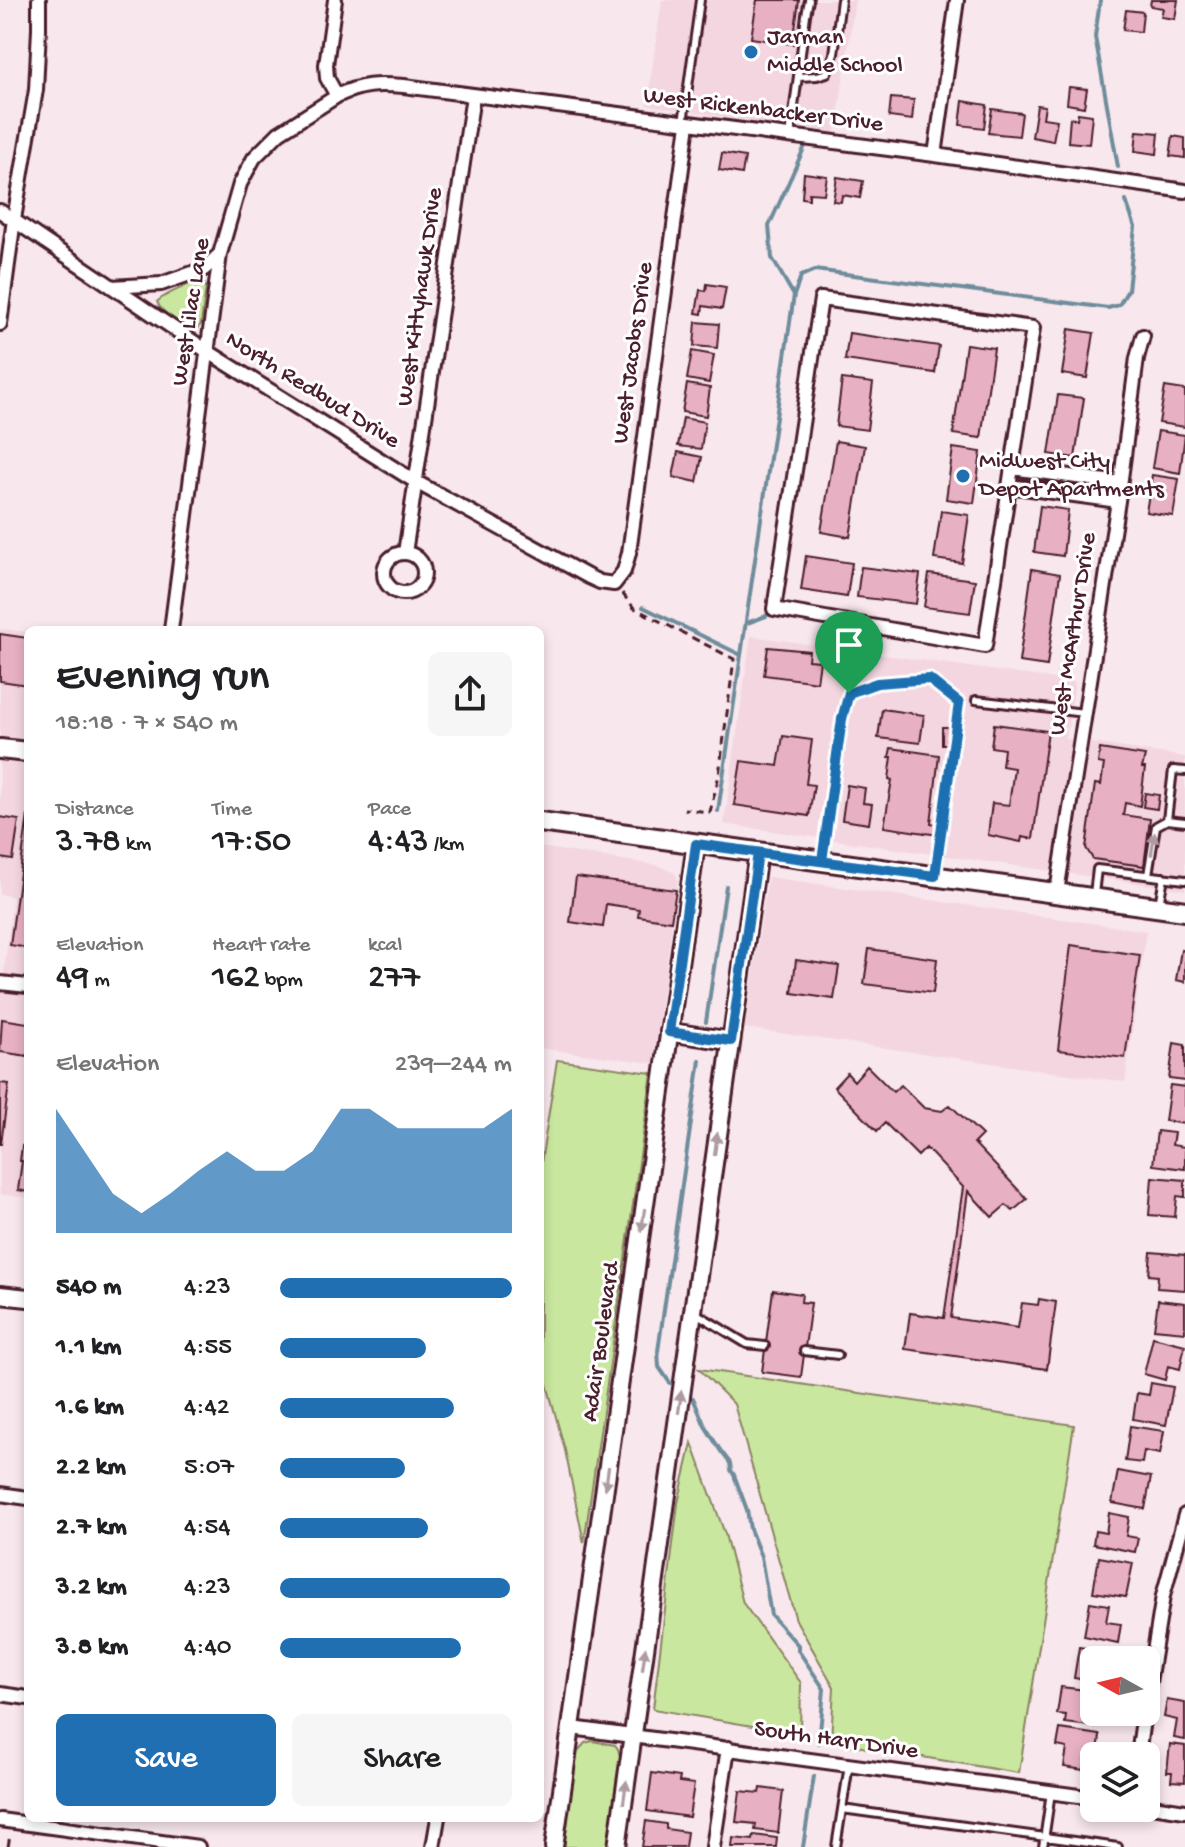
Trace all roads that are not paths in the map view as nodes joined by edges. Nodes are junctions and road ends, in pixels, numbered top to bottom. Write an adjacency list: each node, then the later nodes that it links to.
1 (39, 0): 15 (street)
2 (335, 0): 8 (street)
3 (700, 0): 10 (lane)
4 (809, 0): 7 (lane)
5 (841, 0): 7 (lane)
6 (957, 0): 12 (street)
7 (799, 77): 11 (lane)
8 (337, 96): 9 (street, West Rickenbacker Drive); 16 (street, West Lilac Lane)
9 (473, 96): 10 (street, West Rickenbacker Drive); 22 (street, West Kittyhawk Drive)
10 (686, 124): 11 (street, West Rickenbacker Drive); 27 (street, West Jacobs Drive)
11 (790, 137): 12 (street, West Rickenbacker Drive)
12 (935, 155): 13 (street, West Rickenbacker Drive)
13 (1185, 191)
14 (0, 211): 15 (street, North Redbud Drive)
15 (14, 219): 17 (street, North Redbud Drive); 18 (street)
16 (220, 254): 17 (street); 20 (street, West Lilac Lane)
17 (112, 287): 20 (street, North Redbud Drive)
18 (0, 324)
19 (1143, 336): 23 (street, West McArthur Drive)
20 (207, 351): 22 (street, North Redbud Drive); 28 (street, West Lilac Lane)
21 (1012, 468): 23 (street); 24 (street); 24 (street)
22 (416, 482): 26 (street, West Kittyhawk Drive); 27 (street, North Redbud Drive)
23 (1120, 483): 25 (street, West McArthur Drive)
24 (1009, 486): 25 (street)
25 (1118, 501): 30 (street, West McArthur Drive)
26 (405, 553)
27 (614, 584)
28 (172, 626)
29 (976, 700): 30 (lane)
30 (1084, 713): 44 (street, West McArthur Drive)
31 (0, 749): 32 (main road)
32 (24, 752)
33 (1185, 771): 34 (lane)
34 (1167, 820): 35 (lane); 40 (lane, one-way to 34)
35 (1185, 822)
36 (544, 823): 37 (main road)
37 (696, 844): 38 (main road); 50 (street, Adair Boulevard)
38 (758, 853): 39 (main road); 51 (street)
39 (822, 861): 41 (main road); 41 (lane)
40 (1148, 875): 42 (lane); 45 (lane)
41 (935, 876): 44 (main road)
42 (1164, 877): 43 (lane); 46 (lane)
43 (1185, 880)
44 (1057, 892): 45 (main road)
45 (1093, 898): 46 (main road)
46 (1159, 908): 47 (main road)
47 (1185, 911)
48 (0, 983): 49 (street)
49 (24, 986)
50 (669, 1032): 51 (street); 64 (street, Adair Boulevard, one-way to 64)
51 (731, 1041): 54 (street, one-way to 51)
52 (0, 1295): 53 (street)
53 (24, 1298)
54 (693, 1311): 55 (lane); 65 (street, one-way to 54)
55 (765, 1346)
56 (804, 1351): 57 (lane)
57 (838, 1355)
58 (0, 1494): 59 (street)
59 (24, 1497)
60 (1185, 1515): 61 (street)
61 (1155, 1646)
62 (0, 1694): 63 (street)
63 (24, 1697)
64 (572, 1728): 65 (street, South Harr Drive); 78 (street, Adair Boulevard)
65 (633, 1736): 66 (street, South Harr Drive); 79 (street, one-way to 65)
66 (728, 1748): 67 (street, South Harr Drive); 80 (street)
67 (849, 1765): 68 (street, South Harr Drive); 71 (lane)
68 (1051, 1792): 69 (street, South Harr Drive); 75 (lane)
69 (1080, 1796)
70 (1160, 1807): 72 (street)
71 (842, 1809): 75 (lane); 81 (lane)
72 (1185, 1811)
73 (0, 1820): 76 (street)
74 (437, 1822): 77 (street)
75 (1045, 1837): 82 (lane); 83 (lane)
76 (198, 1847)
77 (433, 1847)
78 (554, 1847)
79 (617, 1847)
80 (713, 1847)
81 (836, 1847)
82 (1043, 1847)
83 (1118, 1847)

